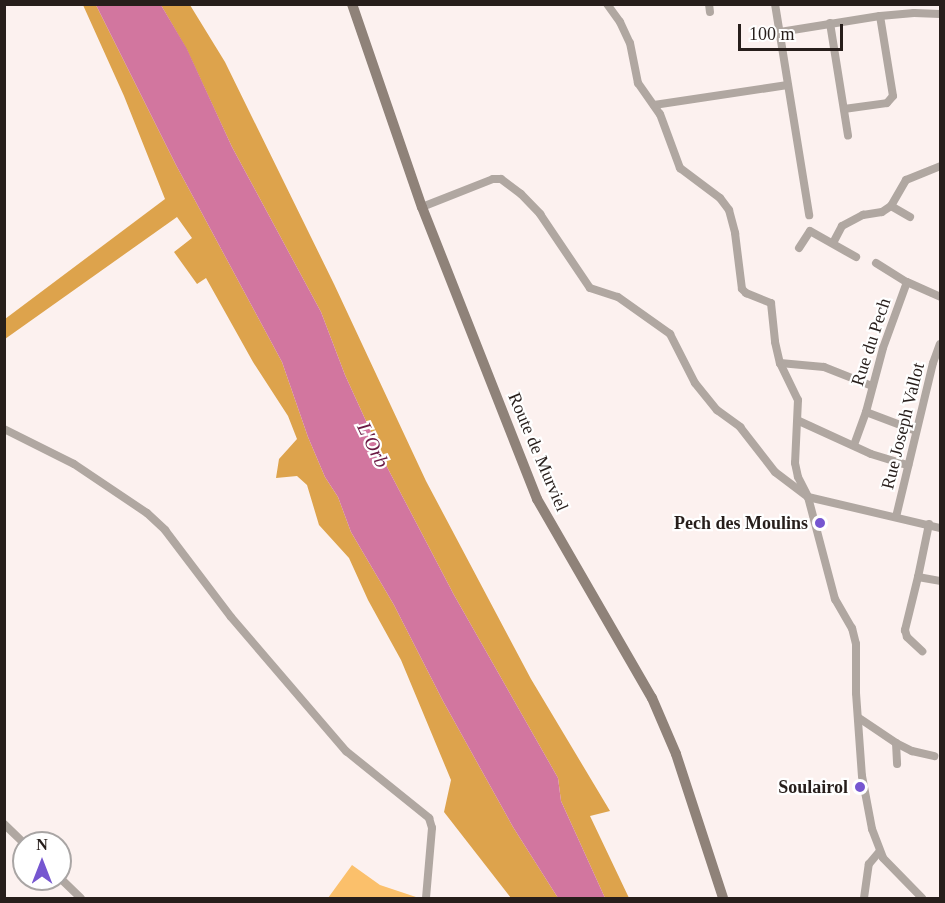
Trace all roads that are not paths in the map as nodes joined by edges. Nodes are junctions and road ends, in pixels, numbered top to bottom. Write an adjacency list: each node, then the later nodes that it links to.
1 (352, 4): 16 (main road, Route de Murviel)
2 (606, 4): 11 (street)
3 (775, 4): 9 (street)
4 (897, 4): 5 (street)
5 (897, 14): 6 (street); 7 (street)
6 (940, 14)
7 (880, 16): 8 (street); 12 (street)
8 (831, 23): 9 (street); 12 (street)
9 (780, 32): 10 (street)
10 (788, 85): 11 (street); 17 (street)
11 (654, 105): 26 (street)
12 (844, 109): 13 (street)
13 (848, 136)
14 (940, 166): 15 (street)
15 (891, 206): 18 (street); 19 (street)
16 (422, 207): 34 (street); 47 (main road, Route de Murviel)
17 (809, 215)
18 (910, 217)
19 (833, 243): 20 (street); 21 (street)
20 (799, 248)
21 (856, 257)
22 (876, 263): 23 (street, Rue du Pech)
23 (907, 282): 24 (street, Rue du Pech); 27 (street, Rue du Pech)
24 (940, 297)
25 (940, 344): 31 (street, Rue Joseph Vallot)
26 (780, 363): 27 (street); 29 (street)
27 (872, 386): 28 (street, Rue du Pech)
28 (866, 412): 31 (street, Rue du Pech); 32 (street, Rue du Pech)
29 (799, 421): 32 (street); 34 (street)
30 (4, 429): 46 (street)
31 (916, 431): 33 (street, Rue Joseph Vallot)
32 (854, 445): 33 (street)
33 (908, 465): 35 (street, Rue Joseph Vallot)
34 (808, 497): 35 (street); 41 (street)
35 (896, 517): 36 (street)
36 (929, 524): 37 (street); 38 (street)
37 (940, 528)
38 (918, 577): 39 (street); 40 (street)
39 (940, 581)
40 (922, 651)
41 (859, 718): 42 (street); 45 (street)
42 (896, 743): 43 (street); 44 (street)
43 (934, 756)
44 (897, 765)
45 (879, 852): 48 (street); 49 (street)
46 (426, 898)
47 (723, 898)
48 (864, 898)
49 (922, 898)

